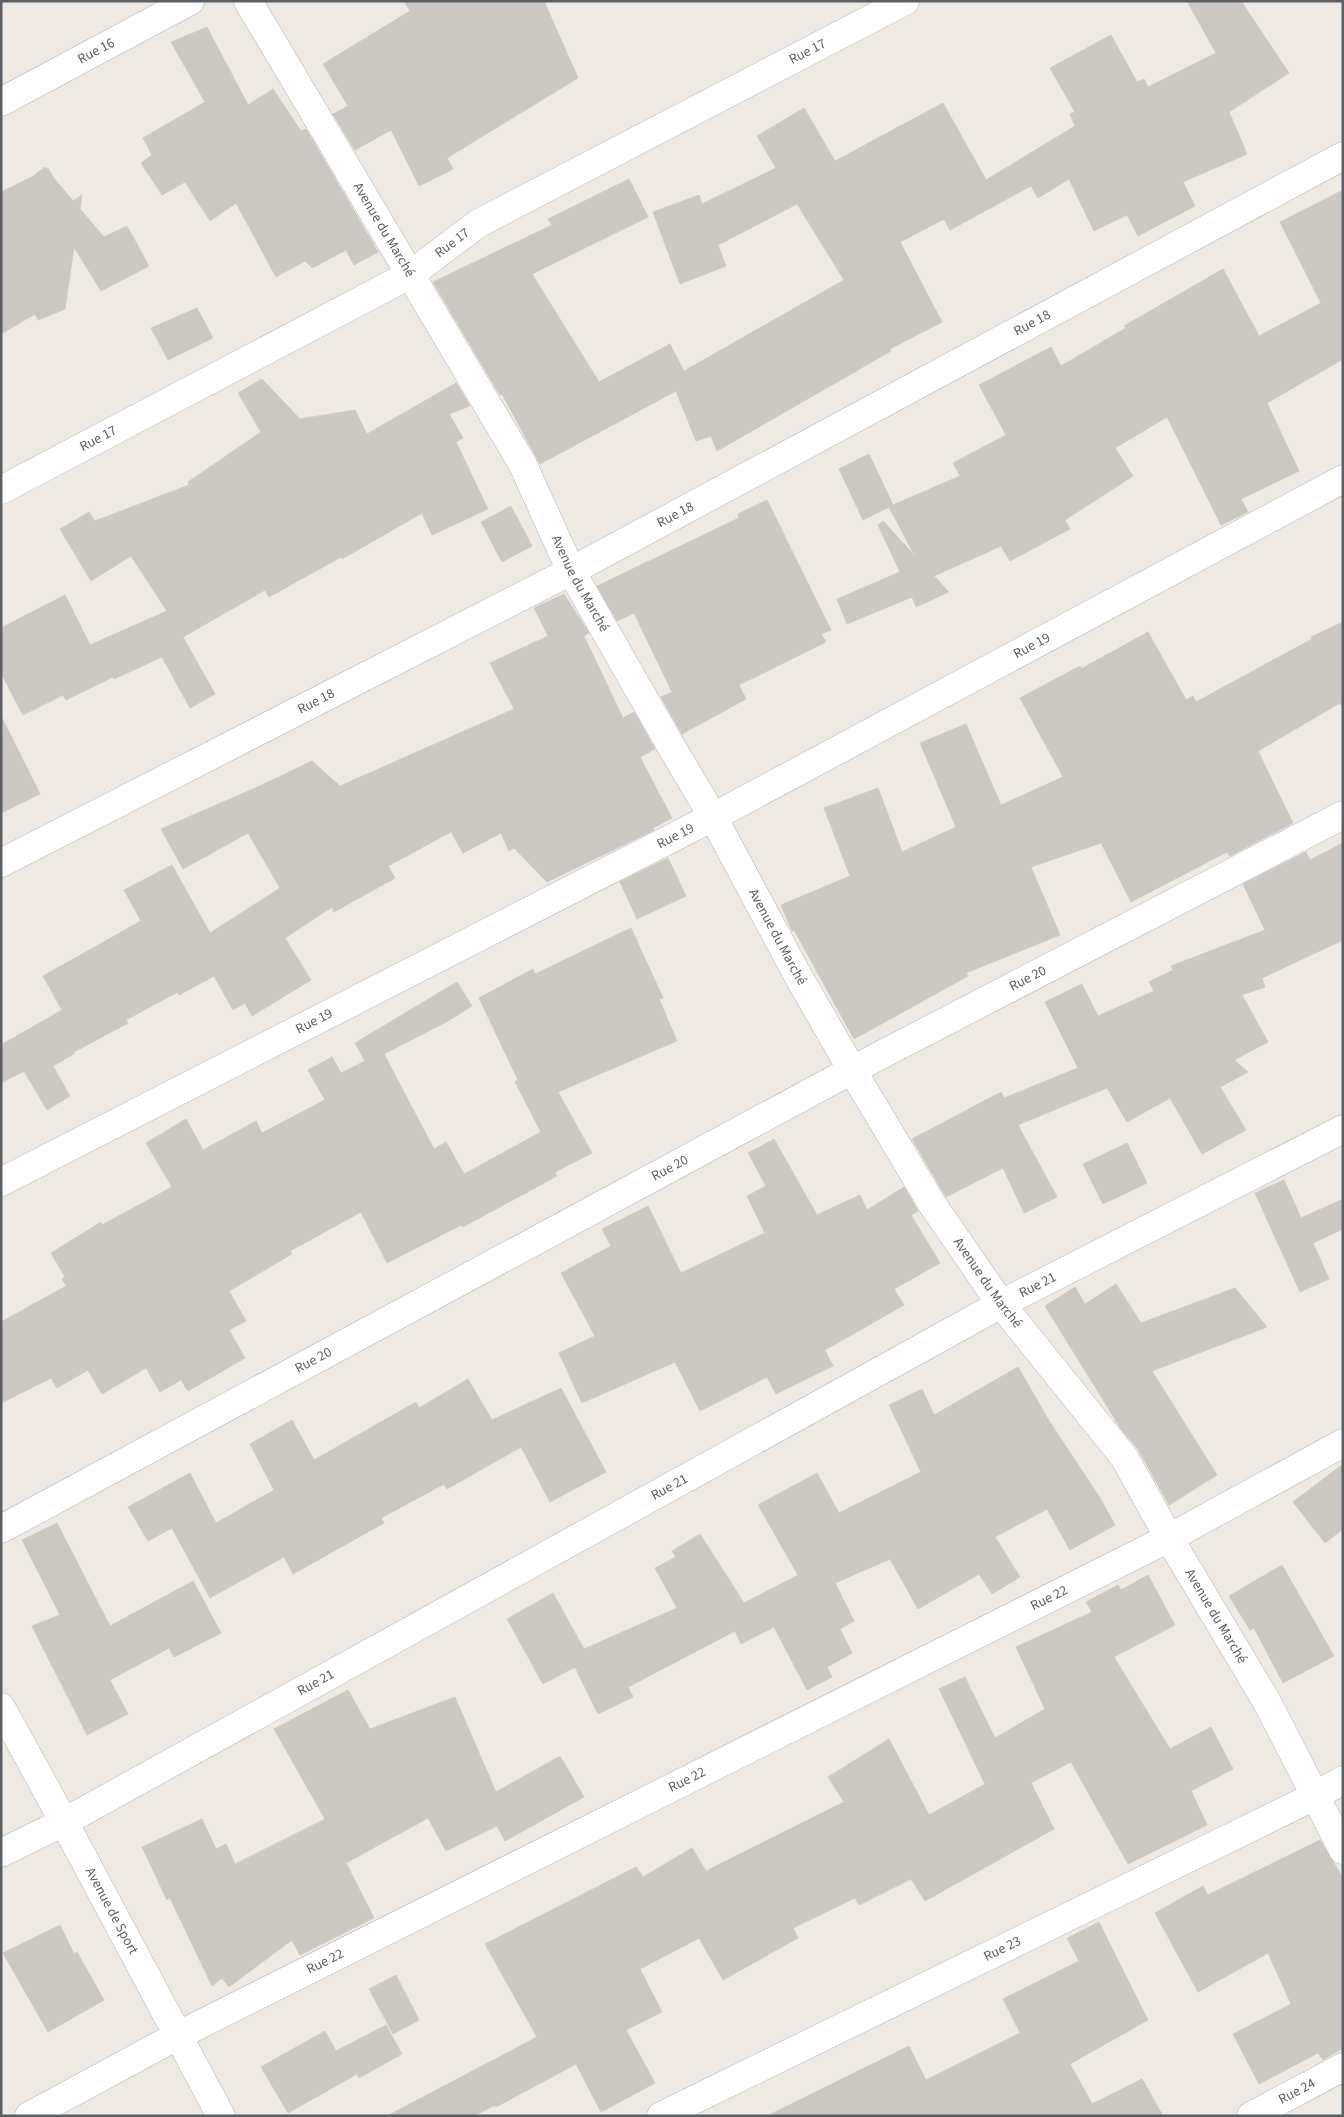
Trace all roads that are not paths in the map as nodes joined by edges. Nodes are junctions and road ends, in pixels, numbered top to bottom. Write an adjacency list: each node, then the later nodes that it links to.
1 (190, 1): 4 (street, Rue 16)
2 (248, 1): 6 (street, Avenue du Marché)
3 (905, 1): 6 (street, Rue 17)
4 (1, 102)
5 (1343, 156): 9 (street, Rue 18)
6 (411, 274): 8 (street, Rue 17); 9 (street, Avenue du Marché)
7 (1343, 479): 11 (street, Rue 19)
8 (1, 490)
9 (571, 571): 11 (street, Avenue du Marché); 12 (street, Rue 18)
10 (1343, 816): 13 (street, Rue 20)
11 (714, 817): 13 (street, Avenue du Marché); 15 (street, Rue 19)
12 (1, 863)
13 (852, 1070): 16 (street, Avenue du Marché); 18 (street, Rue 20)
14 (1343, 1129): 16 (street, Rue 21)
15 (1, 1182)
16 (1001, 1304): 19 (street, Avenue du Marché); 23 (street, Rue 21)
17 (1343, 1443): 19 (street, Rue 22)
18 (1, 1529)
19 (1169, 1538): 22 (street, Avenue du Marché); 26 (street, Rue 22)
20 (1, 1707): 23 (street, Avenue de Sport)
21 (1343, 1780): 22 (street, Rue 23)
22 (1315, 1796): 24 (street, Avenue du Marché); 30 (street, Rue 23)
23 (64, 1822): 25 (street, Rue 21); 26 (street, Avenue de Sport)
24 (1343, 1850)
25 (1, 1853)
26 (177, 2036): 28 (street, Rue 22); 29 (street, Avenue de Sport)
27 (1343, 2067): 31 (street, Rue 24)
28 (29, 2116)
29 (221, 2116)
30 (661, 2116)
31 (1251, 2116)

